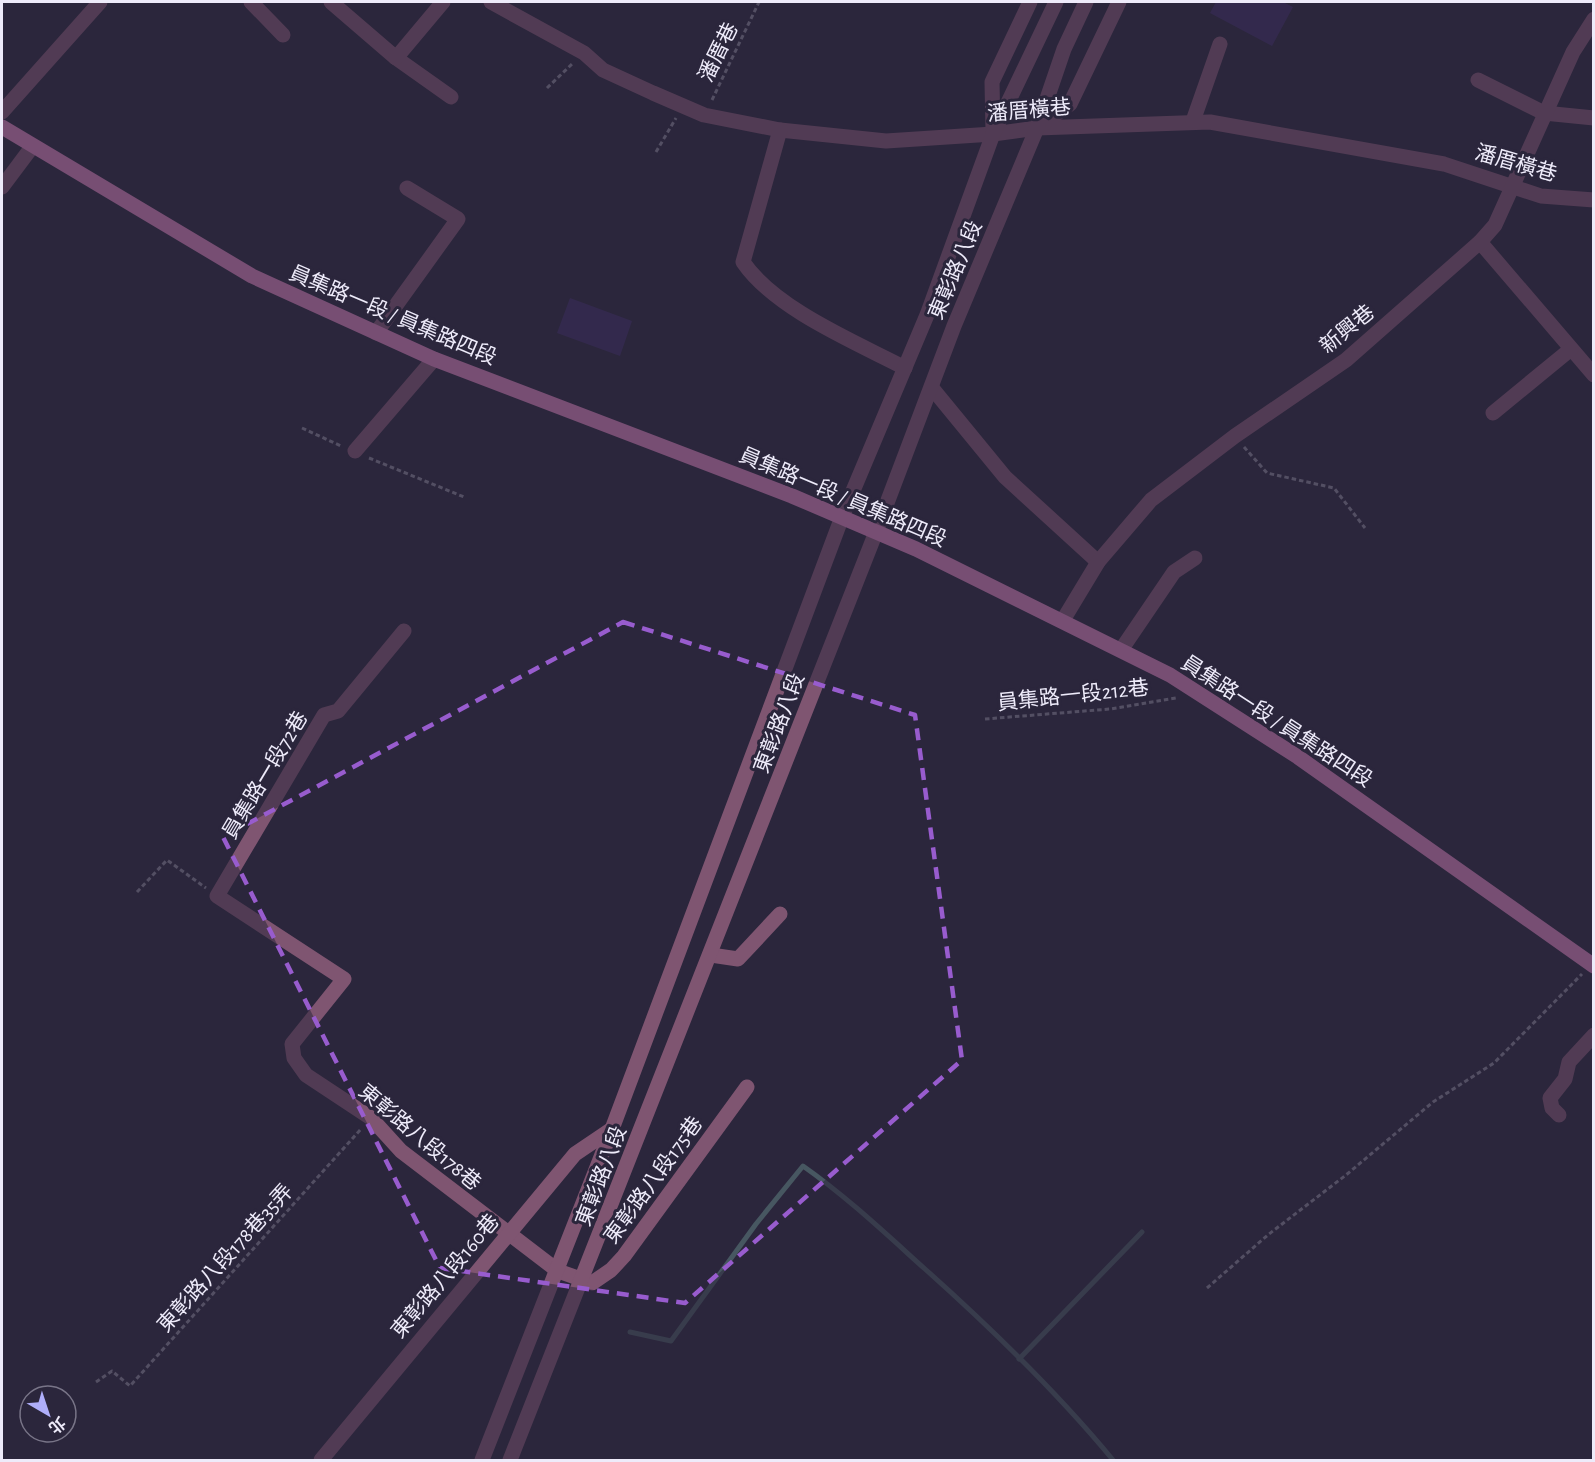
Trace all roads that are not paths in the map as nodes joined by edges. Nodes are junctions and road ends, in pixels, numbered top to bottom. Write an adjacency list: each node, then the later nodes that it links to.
1 (100, 2): 16 (street)
2 (251, 2): 11 (street)
3 (331, 2): 13 (street)
4 (443, 2): 13 (street)
5 (491, 2): 22 (street, 潘厝橫巷)
6 (1030, 2): 23 (street)
7 (1056, 2): 23 (street, 東彰路八段)
8 (1086, 2): 21 (street, 東彰路八段)
9 (1119, 2): 21 (street)
10 (1593, 20): 17 (street, 新興巷)
11 (283, 35)
12 (1220, 44): 19 (street)
13 (396, 58): 15 (street)
14 (1478, 80): 17 (street)
15 (451, 97)
16 (2, 112)
17 (1544, 112): 18 (street); 25 (street, 新興巷)
18 (1593, 118)
19 (1193, 121): 21 (street, 潘厝橫巷); 25 (street, 潘厝橫巷)
20 (2, 127): 24 (main road, 員集路一段 / 員集路四段)
21 (1037, 128): 23 (street, 潘厝橫巷); 35 (street, 東彰路八段)
22 (780, 130): 23 (street, 潘厝橫巷); 33 (street)
23 (993, 134): 33 (street, 東彰路八段)
24 (32, 147): 26 (street); 30 (main road, 員集路一段 / 員集路四段)
25 (1510, 186): 28 (street, 潘厝橫巷); 29 (street, 新興巷)
26 (2, 187)
27 (407, 188): 30 (street)
28 (1593, 200)
29 (1480, 243): 31 (street); 41 (street, 新興巷)
30 (376, 333): 32 (main road, 員集路一段 / 員集路四段)
31 (1571, 349): 34 (street); 36 (street)
32 (434, 359): 37 (street); 38 (main road, 員集路一段 / 員集路四段)
33 (905, 368): 38 (street, 東彰路八段)
34 (1593, 375)
35 (932, 388): 39 (street, 東彰路八段); 41 (street)
36 (1493, 413)
37 (355, 452)
38 (842, 517): 39 (main road, 員集路一段 / 員集路四段); 52 (street, 東彰路八段)
39 (876, 532): 42 (main road, 員集路一段 / 員集路四段); 47 (street, 東彰路八段)
40 (1195, 558): 44 (street)
41 (1098, 562): 42 (street, 新興巷)
42 (1063, 620): 44 (main road, 員集路一段 / 員集路四段)
43 (404, 631): 45 (street, 員集路一段72巷)
44 (1121, 650): 48 (main road, 員集路一段 / 員集路四段)
45 (217, 896): 53 (street, 東彰路八段178巷)
46 (780, 914): 47 (street)
47 (711, 955): 55 (street, 東彰路八段)
48 (1592, 965)
49 (1593, 1035): 51 (street)
50 (747, 1087): 55 (street, 東彰路八段175巷)
51 (1559, 1115)
52 (612, 1129): 53 (street, 東彰路八段160巷); 54 (street, 東彰路八段)
53 (508, 1234): 54 (street, 東彰路八段178巷); 56 (street, 東彰路八段160巷)
54 (558, 1271): 55 (street, 東彰路八段178巷); 57 (street, 東彰路八段)
55 (582, 1281): 58 (street, 東彰路八段)
56 (321, 1461)
57 (482, 1461)
58 (510, 1461)

